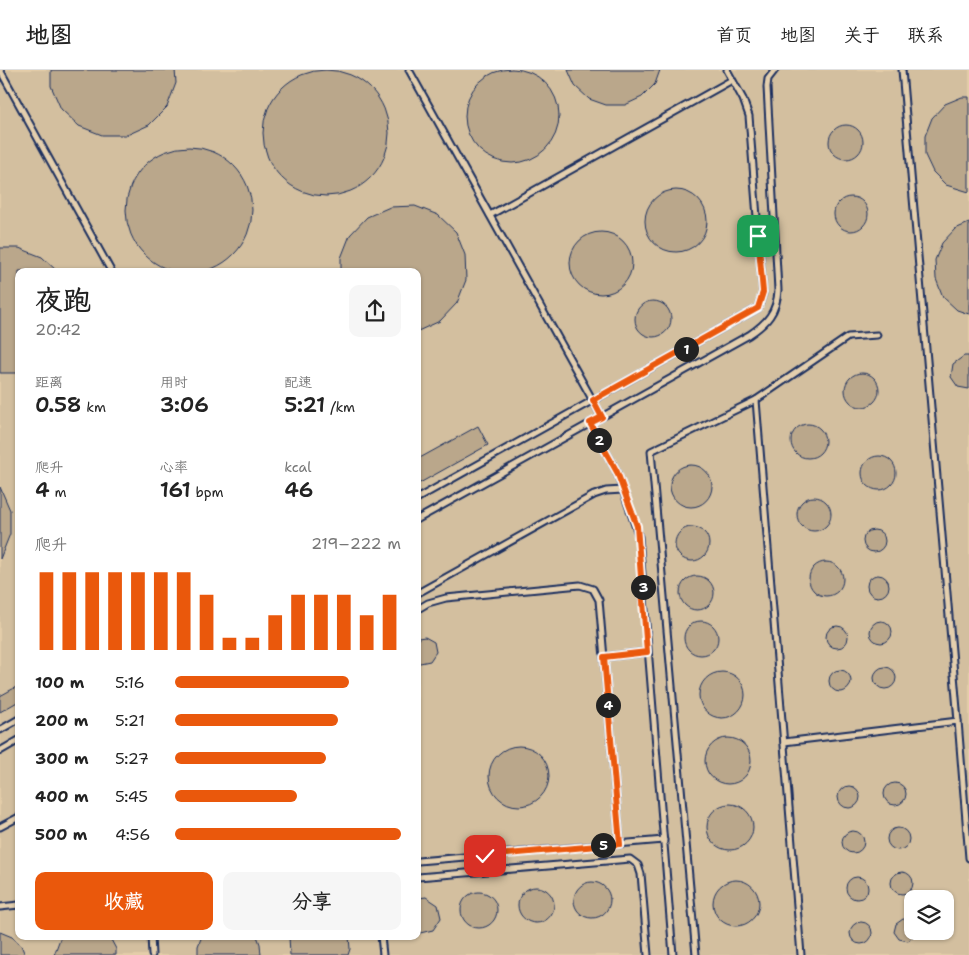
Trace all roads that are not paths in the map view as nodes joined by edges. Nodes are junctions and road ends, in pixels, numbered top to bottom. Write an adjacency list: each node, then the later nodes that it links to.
1 (0, 70): 8 (lane)
2 (409, 70): 7 (lane)
3 (727, 70): 6 (lane)
4 (775, 70): 12 (lane)
5 (902, 70): 22 (lane)
6 (732, 80): 7 (lane); 10 (lane)
7 (490, 215): 10 (lane)
8 (109, 268)
9 (877, 335): 11 (lane)
10 (593, 400): 12 (lane); 15 (lane)
11 (756, 400): 25 (lane); 42 (lane)
12 (602, 417): 13 (lane)
13 (590, 423): 14 (lane); 16 (lane)
14 (623, 490): 17 (lane); 19 (lane)
15 (421, 496)
16 (421, 517)
17 (421, 591)
18 (421, 607): 20 (lane)
19 (647, 652): 20 (lane); 29 (lane)
20 (604, 657): 30 (lane)
21 (15, 721): 23 (lane)
22 (958, 722): 25 (lane); 31 (lane)
23 (0, 730)
24 (15, 742): 26 (lane)
25 (784, 742): 43 (lane)
26 (0, 751)
27 (15, 818): 28 (lane)
28 (0, 827)
29 (664, 840): 30 (lane); 41 (lane)
30 (620, 844): 32 (lane)
31 (969, 858)
32 (421, 861)
33 (421, 877): 40 (lane)
34 (15, 905): 35 (lane)
35 (0, 907)
36 (151, 940): 38 (lane)
37 (381, 940): 39 (lane)
38 (152, 955)
39 (382, 955)
40 (648, 955)
41 (673, 955)
42 (696, 955)
43 (801, 955)

